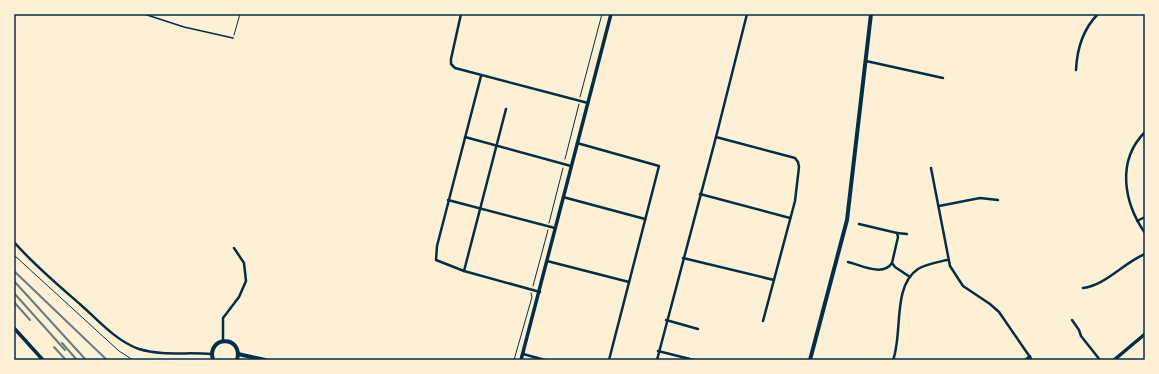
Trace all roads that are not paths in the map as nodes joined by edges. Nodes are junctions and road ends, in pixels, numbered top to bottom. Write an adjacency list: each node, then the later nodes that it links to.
1 (144, 14): 7 (lane)
2 (461, 14): 10 (street)
3 (610, 14): 12 (street)
4 (747, 14): 16 (street)
5 (871, 14): 8 (main road)
6 (1098, 14): 9 (street)
7 (233, 38)
8 (866, 61): 11 (street); 71 (main road)
9 (1076, 70)
10 (481, 76): 12 (street); 15 (street)
11 (944, 78)
12 (588, 103): 17 (street)
13 (506, 109): 18 (street)
14 (1145, 132): 30 (street)
15 (465, 137): 18 (street); 23 (street)
16 (716, 137): 21 (street); 28 (street)
17 (577, 143): 19 (street); 29 (street)
18 (497, 146): 19 (street); 26 (street)
19 (571, 166): 22 (street)
20 (931, 168): 25 (street)
21 (700, 194): 28 (street); 39 (street)
22 (563, 197): 29 (street); 32 (street)
23 (448, 200): 26 (street); 44 (street)
24 (998, 200): 25 (street)
25 (938, 206): 40 (street)
26 (480, 209): 32 (street); 44 (street)
27 (1145, 217): 30 (street)
28 (790, 218): 46 (street)
29 (645, 219): 47 (street)
30 (1137, 221): 34 (street)
31 (860, 224): 33 (street)
32 (555, 228): 41 (street)
33 (896, 233): 35 (street); 43 (street)
34 (1145, 233)
35 (908, 234)
36 (14, 242): 58 (street)
37 (234, 248): 56 (street)
38 (1145, 254): 48 (street)
39 (683, 258): 46 (street); 50 (street)
40 (947, 260): 45 (street); 61 (street)
41 (547, 261): 47 (street); 49 (street)
42 (848, 262): 43 (street)
43 (892, 263): 45 (street)
44 (464, 272): 49 (street)
45 (910, 277): 72 (street)
46 (774, 280): 52 (street)
47 (629, 282): 68 (street)
48 (1082, 288)
49 (540, 292): 60 (street)
50 (666, 320): 54 (street); 57 (street)
51 (1072, 320): 75 (street)
52 (763, 321)
53 (14, 328): 62 (street)
54 (698, 329)
55 (1145, 334): 76 (street)
56 (223, 341): 58 (main road); 59 (main road)
57 (658, 351): 69 (street); 70 (street)
58 (212, 354): 63 (main road)
59 (238, 354): 64 (main road); 65 (main road)
60 (523, 354): 66 (street); 67 (street)
61 (1030, 356): 73 (street); 74 (street)
62 (43, 360)
63 (213, 360)
64 (237, 360)
65 (265, 360)
66 (521, 360)
67 (545, 360)
68 (608, 360)
69 (657, 360)
70 (694, 360)
71 (810, 360)
72 (893, 360)
73 (1025, 360)
74 (1032, 360)
75 (1100, 360)
76 (1114, 360)

